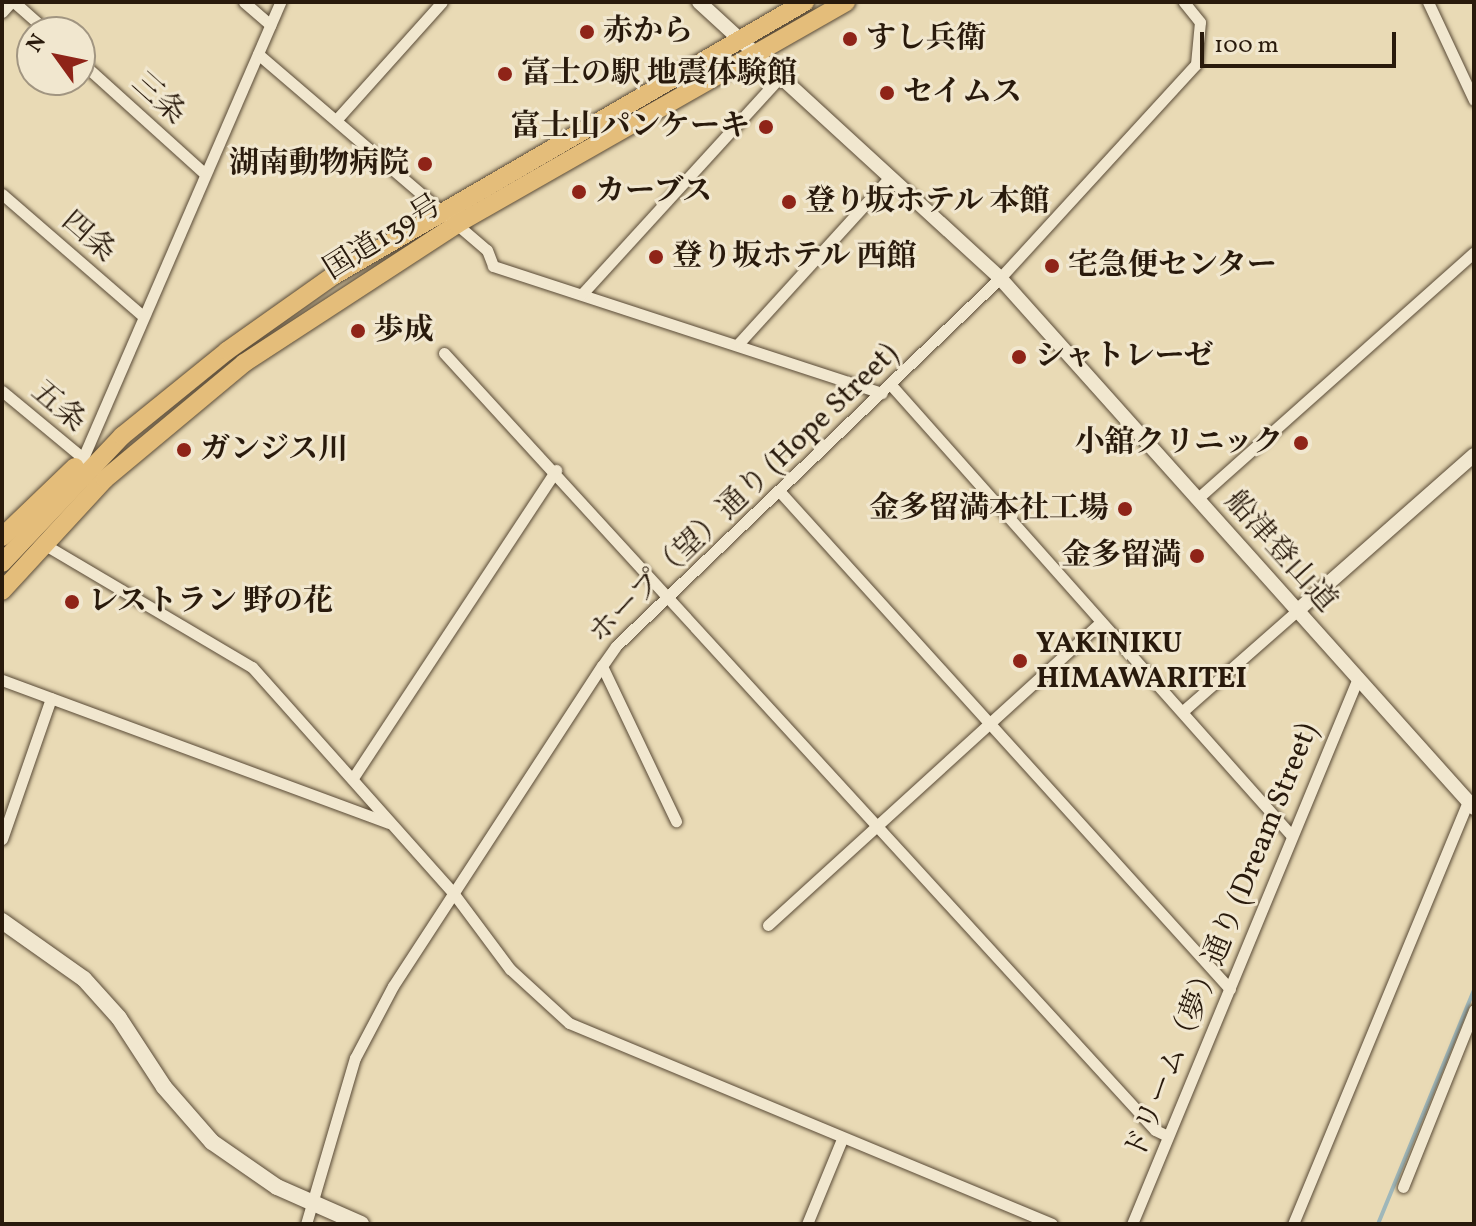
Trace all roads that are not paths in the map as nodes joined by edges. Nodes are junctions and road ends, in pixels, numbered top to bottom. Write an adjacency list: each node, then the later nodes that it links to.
1 (12, 2): 10 (street); 11 (street)
2 (244, 2): 12 (street)
3 (280, 2): 12 (street)
4 (442, 2): 19 (street)
5 (699, 2): 13 (street, 船津登山道)
6 (805, 2): 13 (highway, 国道139号)
7 (846, 2): 14 (highway, 国道139号)
8 (1184, 2): 26 (street, ホープ（望）通り (Hope Street))
9 (1428, 2): 18 (street)
10 (2, 12)
11 (29, 16)
12 (270, 25): 15 (street)
13 (741, 39): 14 (street, 船津登山道); 23 (highway, 国道139号)
14 (757, 53): 17 (street, 船津登山道); 24 (highway, 国道139号)
15 (258, 54): 19 (street); 20 (street)
16 (96, 75): 20 (street, 三条)
17 (778, 79): 21 (street, 船津登山道); 27 (street)
18 (1474, 100)
19 (337, 119): 23 (street)
20 (204, 173): 28 (street)
21 (889, 178): 26 (street, 船津登山道); 29 (street)
22 (2, 194): 28 (street, 四条)
23 (441, 210): 24 (street); 33 (highway, 国道139号)
24 (457, 224): 27 (street); 40 (highway, 国道139号)
25 (1474, 252): 38 (street)
26 (1000, 278): 31 (street, ホープ（望）通り (Hope Street)); 38 (street, 船津登山道)
27 (582, 294): 29 (street)
28 (143, 316): 35 (street)
29 (739, 343): 31 (street)
30 (444, 353): 36 (street)
31 (886, 389): 37 (street, ホープ（望）通り (Hope Street)); 45 (street)
32 (2, 391): 35 (street, 五条)
33 (122, 436): 35 (highway); 41 (highway, 国道139号)
34 (1474, 455): 44 (street)
35 (83, 458): 39 (highway)
36 (556, 470): 43 (street); 52 (street)
37 (781, 493): 43 (street, ホープ（望）通り (Hope Street)); 51 (street)
38 (1197, 499): 44 (street, 船津登山道)
39 (2, 537)
40 (42, 543): 42 (highway, 国道139号); 52 (street)
41 (2, 563)
42 (2, 591)
43 (669, 596): 46 (street, ホープ（望）通り (Hope Street)); 56 (street)
44 (1297, 611): 47 (street, 船津登山道); 50 (street)
45 (1101, 622): 50 (street); 51 (street)
46 (602, 666): 54 (street); 59 (street, ホープ（望）通り (Hope Street))
47 (1358, 678): 53 (street, 船津登山道); 57 (street, ドリーム（夢）通り (Dream Street))
48 (2, 680): 49 (street)
49 (51, 698): 55 (street); 58 (street)
50 (1183, 711): 57 (street)
51 (990, 722): 56 (street); 62 (street)
52 (353, 778): 55 (street)
53 (1471, 804): 75 (street)
54 (676, 821)
55 (389, 823): 59 (street)
56 (877, 825): 61 (street); 66 (street)
57 (1291, 835): 62 (street, ドリーム（夢）通り (Dream Street))
58 (2, 839)
59 (454, 894): 67 (street); 69 (street, ホープ（望）通り (Hope Street))
60 (2, 921): 69 (main road)
61 (768, 925)
62 (1230, 989): 66 (street, ドリーム（夢）通り (Dream Street))
63 (1474, 1010): 64 (street)
64 (1465, 1033): 65 (street); 68 (street)
65 (1474, 1043)
66 (1168, 1136): 74 (street, ドリーム（夢）通り (Dream Street))
67 (842, 1139): 72 (street); 73 (street)
68 (1403, 1187)
69 (313, 1205): 70 (street, ホープ（望）通り (Hope Street)); 71 (main road)
70 (306, 1224)
71 (361, 1224)
72 (807, 1224)
73 (1052, 1224)
74 (1132, 1224)
75 (1293, 1224)

